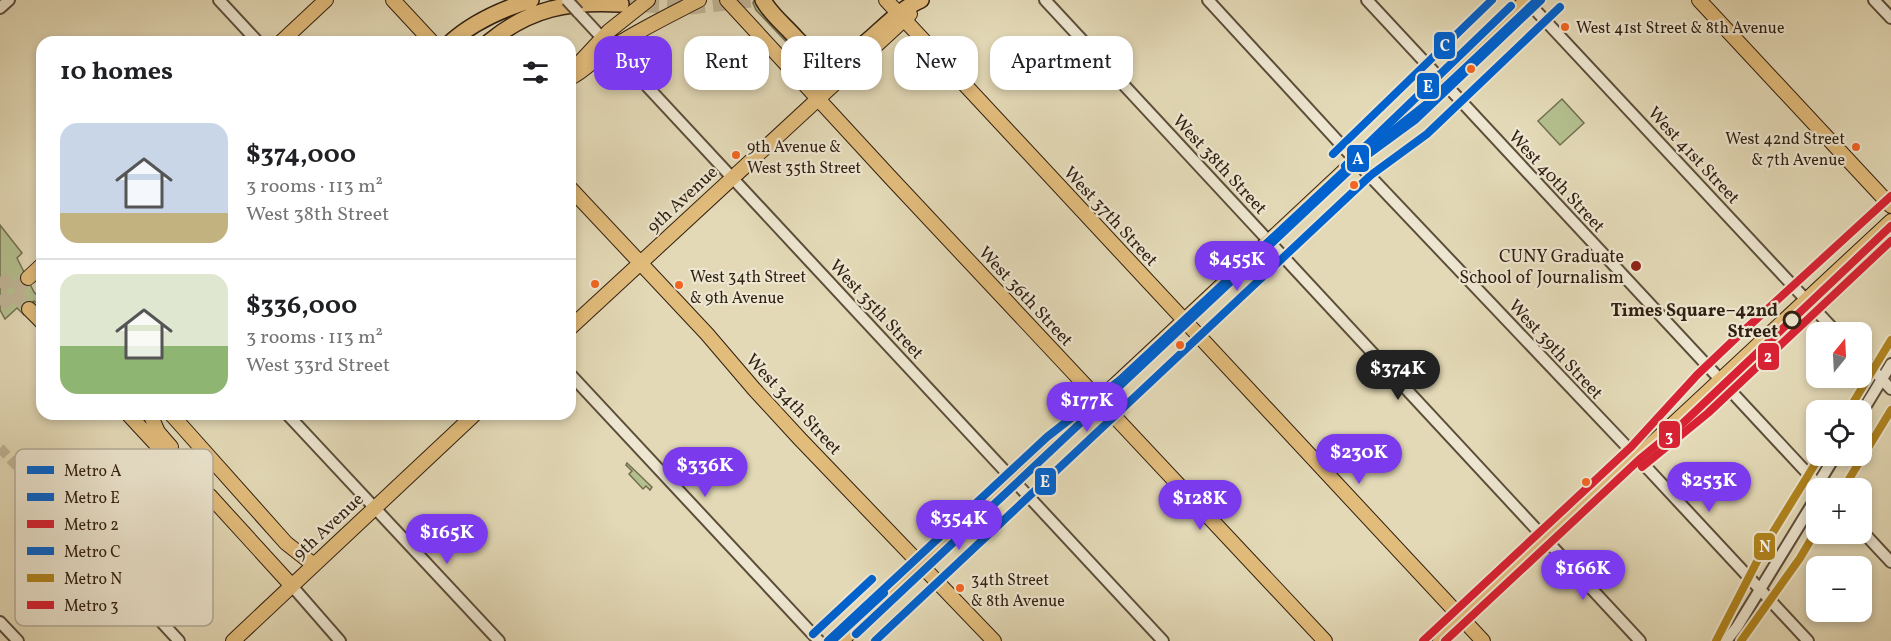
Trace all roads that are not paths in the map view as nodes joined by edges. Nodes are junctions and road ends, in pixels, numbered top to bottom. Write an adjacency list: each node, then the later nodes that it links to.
1 (9, 0): 21 (street)
2 (219, 0): 25 (street)
3 (326, 0): 26 (main road)
4 (393, 0): 27 (main road)
5 (531, 0): 19 (highway)
6 (567, 0): 31 (street, West 35th Street, bridge)
7 (648, 0): 32 (main road)
8 (699, 0): 33 (main road)
9 (727, 0): 38 (main road, West 36th Street)
10 (763, 0): 22 (highway)
11 (886, 0): 22 (main road, West 37th Street)
12 (923, 0): 22 (highway)
13 (1045, 0): 44 (street, West 38th Street)
14 (1208, 0): 39 (street, West 39th Street)
15 (1367, 0): 36 (street, West 40th Street)
16 (1527, 0): 36 (main road); 46 (street, West 41st Street)
17 (1699, 0): 42 (main road)
18 (1874, 0): 23 (street)
19 (507, 3): 28 (highway)
20 (621, 4): 24 (highway)
21 (0, 8)
22 (901, 16): 38 (main road, 9th Avenue); 49 (main road, West 37th Street)
23 (1891, 18)
24 (516, 22): 29 (highway); 30 (highway)
25 (252, 36)
26 (287, 36)
27 (426, 36)
28 (463, 36)
29 (485, 36)
30 (497, 36)
31 (600, 36)
32 (614, 36)
33 (623, 36)
34 (594, 55): 35 (main road)
35 (576, 71)
36 (1441, 80): 39 (main road); 54 (street, West 40th Street)
37 (651, 90): 40 (street, West 35th Street)
38 (818, 98): 40 (main road, 9th Avenue); 58 (main road, West 36th Street)
39 (1355, 160): 44 (main road); 68 (street, West 39th Street)
40 (732, 177): 45 (main road, 9th Avenue); 71 (street, West 35th Street)
41 (576, 194): 45 (main road, West 34th Street)
42 (1891, 206)
43 (1891, 221): 46 (main road)
44 (1269, 241): 49 (main road); 75 (street, West 38th Street)
45 (641, 263): 51 (main road, 9th Avenue); 79 (main road, West 34th Street)
46 (1805, 299): 50 (street, West 41st Street); 54 (main road)
47 (30, 309): 48 (main road)
48 (36, 316)
49 (1184, 321): 58 (main road); 82 (main road, West 37th Street)
50 (1827, 322)
51 (576, 323)
52 (1891, 364): 56 (street)
53 (1872, 369): 56 (street)
54 (1720, 379): 68 (main road); 70 (street, West 40th Street)
55 (576, 380): 90 (street)
56 (1882, 380): 57 (street); 59 (street)
57 (1891, 389)
58 (1099, 400): 71 (main road); 94 (main road, West 36th Street)
59 (1870, 400)
60 (134, 420): 65 (main road)
61 (153, 420): 66 (main road)
62 (176, 420): 67 (main road)
63 (293, 420): 73 (street)
64 (469, 420): 73 (main road, 9th Avenue)
65 (160, 449)
66 (173, 449)
67 (203, 449)
68 (1637, 458): 75 (main road); 81 (street, West 39th Street)
69 (213, 461): 78 (main road)
70 (1812, 478)
71 (1013, 480): 79 (main road); 93 (street, West 35th Street)
72 (213, 499): 80 (main road)
73 (375, 508): 78 (main road, 9th Avenue); 89 (street)
74 (1806, 514): 81 (street)
75 (1547, 541): 82 (main road); 97 (street, West 38th Street)
76 (1872, 542): 77 (street)
77 (1891, 562)
78 (314, 565): 80 (main road, 9th Avenue)
79 (922, 565): 91 (main road); 92 (main road, West 34th Street)
80 (292, 586): 87 (main road, 9th Avenue); 88 (street)
81 (1760, 590): 98 (street); 99 (street, West 39th Street)
82 (1463, 620): 95 (main road); 96 (main road, West 37th Street)
83 (0, 622): 85 (street)
84 (165, 626): 86 (street)
85 (18, 641)
86 (179, 641)
87 (233, 641)
88 (340, 641)
89 (499, 641)
90 (819, 641)
91 (841, 641)
92 (994, 641)
93 (1163, 641)
94 (1325, 641)
95 (1440, 641)
96 (1483, 641)
97 (1640, 641)
98 (1726, 641)
99 (1808, 641)

